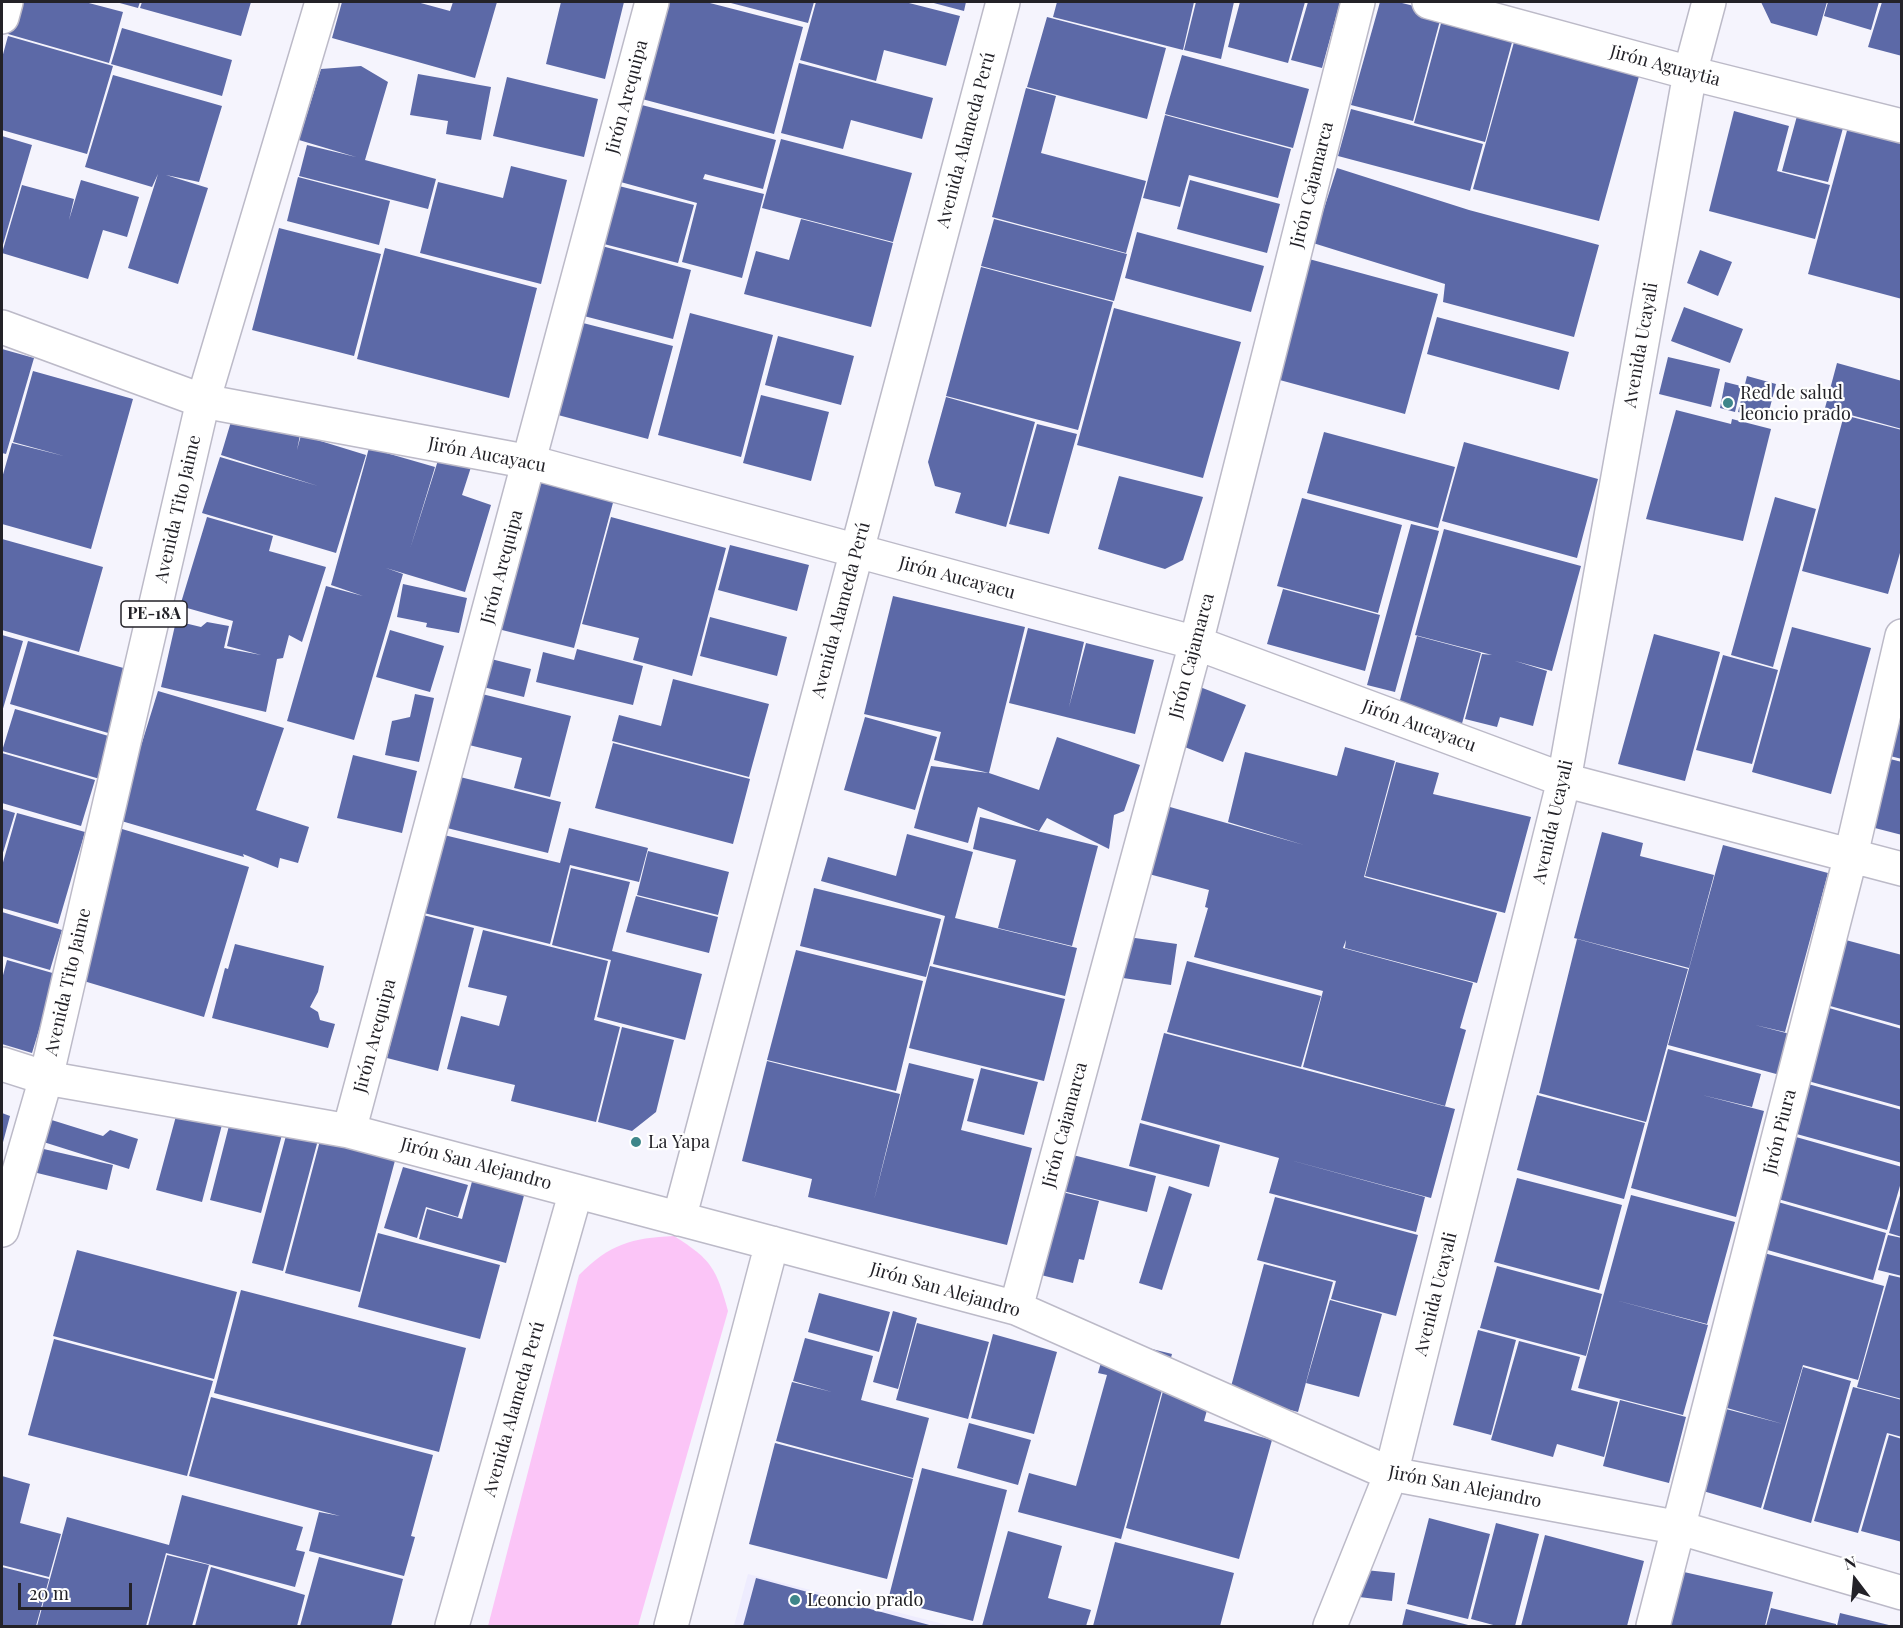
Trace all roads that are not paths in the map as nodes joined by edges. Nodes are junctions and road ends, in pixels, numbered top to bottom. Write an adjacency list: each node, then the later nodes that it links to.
1 (6, 2): 8 (main road)
2 (322, 2): 12 (main road, Avenida Tito Jaime / PE-18A)
3 (652, 2): 13 (main road, Jirón Arequipa)
4 (1003, 2): 14 (main road, Avenida Alameda Perú)
5 (1358, 2): 16 (main road, Jirón Cajamarca)
6 (1429, 2): 9 (main road, Jirón Aguaytia)
7 (1709, 2): 9 (main road, Avenida Ucayali)
8 (2, 17)
9 (1689, 73): 10 (main road, Jirón Aguaytia); 17 (main road, Avenida Ucayali)
10 (1902, 126)
11 (2, 327): 12 (main road, Jirón Aucayacu)
12 (203, 401): 13 (main road, Jirón Aucayacu); 21 (main road, Avenida Tito Jaime / PE-18A)
13 (530, 462): 14 (main road, Jirón Aucayacu); 22 (main road, Jirón Arequipa)
14 (857, 551): 16 (main road, Jirón Aucayacu); 24 (main road, Avenida Alameda Perú)
15 (1902, 636): 18 (main road, Jirón Piura)
16 (1196, 643): 17 (main road, Jirón Aucayacu); 27 (main road, Jirón Cajamarca)
17 (1564, 780): 18 (main road, Jirón Aucayacu); 28 (main road, Avenida Ucayali)
18 (1851, 855): 19 (main road, Jirón Aucayacu); 29 (main road, Jirón Piura)
19 (1902, 869)
20 (2, 1065): 21 (main road, Jirón San Alejandro)
21 (46, 1078): 22 (main road, Jirón San Alejandro); 25 (main road, Avenida Tito Jaime / PE-18A)
22 (349, 1131): 23 (main road, Jirón San Alejandro)
23 (576, 1191): 24 (main road, Jirón San Alejandro); 31 (main road, Avenida Alameda Perú)
24 (679, 1218): 26 (main road, Jirón San Alejandro)
25 (2, 1230)
26 (772, 1243): 27 (main road, Jirón San Alejandro); 32 (main road)
27 (1016, 1308): 28 (main road, Jirón San Alejandro)
28 (1391, 1474): 29 (main road, Jirón San Alejandro); 33 (main road, Avenida Ucayali)
29 (1680, 1528): 30 (main road, Jirón San Alejandro); 34 (main road, Jirón Piura)
30 (1902, 1593)
31 (452, 1626)
32 (671, 1626)
33 (1330, 1626)
34 (1653, 1626)

